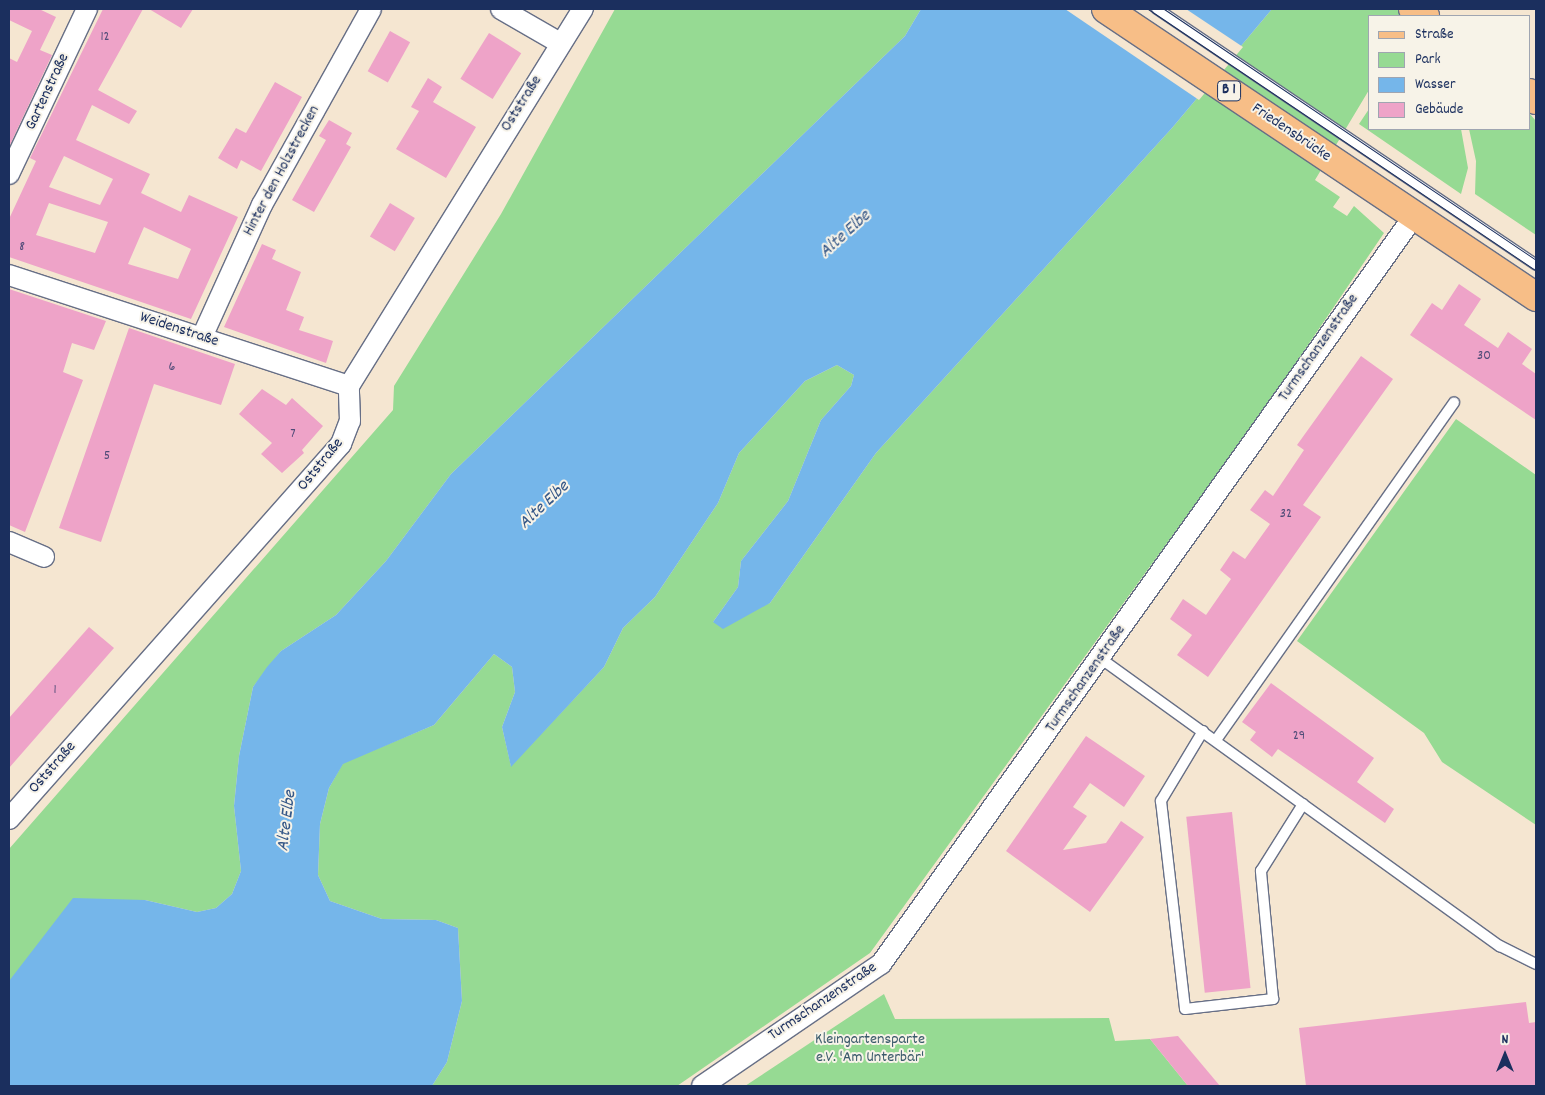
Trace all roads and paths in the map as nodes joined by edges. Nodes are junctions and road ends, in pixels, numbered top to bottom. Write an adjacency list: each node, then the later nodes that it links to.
1 (88, 9): 8 (street, Gartenstraße)
2 (372, 9): 13 (street, Hinter den Holzstrecken)
3 (501, 9): 7 (street)
4 (583, 9): 7 (street, Oststraße)
5 (1106, 9): 9 (main road, Friedensbrücke / B 1)
6 (1156, 9): 10 (lane)
7 (560, 43): 14 (street, Oststraße)
8 (9, 174)
9 (1414, 216): 12 (main road, B 1); 18 (street, Turmschanzenstraße)
10 (1536, 265)
11 (9, 275): 13 (street, Weidenstraße)
12 (1536, 297)
13 (202, 338): 14 (street, Weidenstraße)
14 (349, 386): 22 (street, Oststraße)
15 (1454, 403): 20 (lane)
16 (9, 542): 17 (street)
17 (44, 557)
18 (1100, 658): 19 (lane); 24 (street, Turmschanzenstraße)
19 (1203, 731): 20 (lane); 21 (lane)
20 (1216, 740): 21 (lane)
21 (1303, 804): 23 (lane)
22 (9, 819)
23 (1536, 964)
24 (702, 1086)

